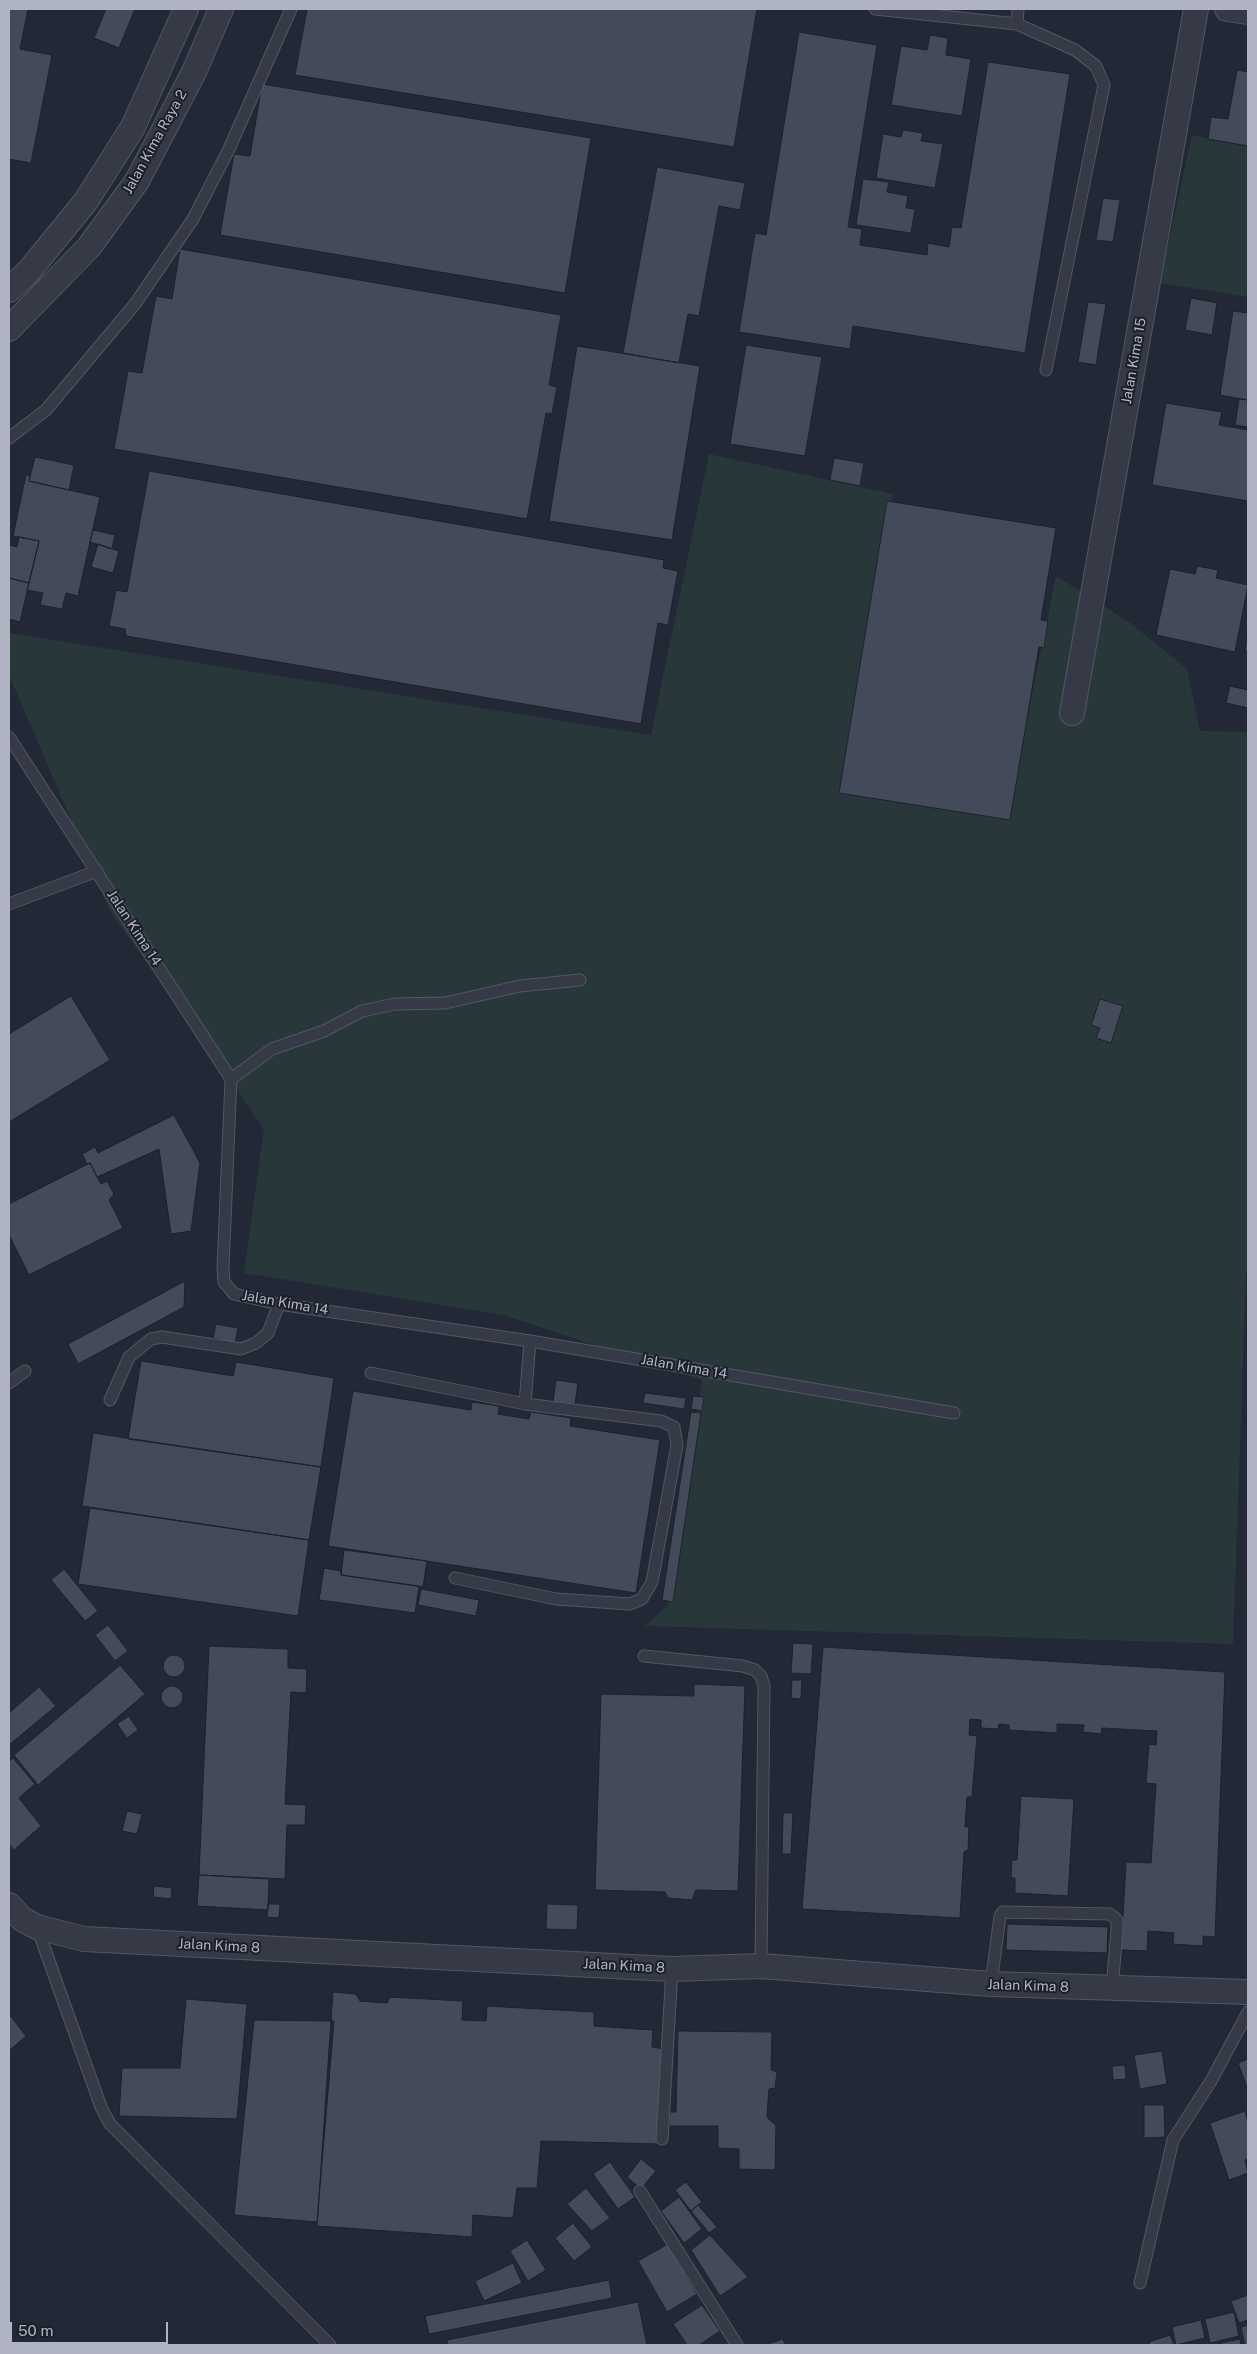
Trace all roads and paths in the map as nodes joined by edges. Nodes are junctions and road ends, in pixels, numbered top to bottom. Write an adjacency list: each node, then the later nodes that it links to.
1 (186, 9): 10 (street, Jalan Kima Raya 2)
2 (221, 9): 11 (street, Jalan Kima Raya 2)
3 (291, 9): 13 (lane)
4 (875, 9): 9 (lane)
5 (1018, 9): 9 (lane)
6 (1196, 9): 14 (street, Jalan Kima 15)
7 (1227, 9): 8 (street)
8 (1248, 12)
9 (1017, 24): 12 (lane)
10 (9, 290)
11 (9, 329)
12 (1046, 370)
13 (9, 438)
14 (1072, 713)
15 (9, 737): 16 (lane, Jalan Kima 14)
16 (97, 871): 17 (lane); 19 (lane, Jalan Kima 14)
17 (9, 904)
18 (580, 980): 19 (lane)
19 (231, 1078): 20 (lane, Jalan Kima 14)
20 (279, 1304): 21 (lane, Jalan Kima 14); 25 (lane)
21 (530, 1341): 26 (lane); 27 (lane, Jalan Kima 14)
22 (25, 1371): 24 (lane)
23 (371, 1373): 26 (lane)
24 (9, 1383)
25 (110, 1400)
26 (525, 1404): 28 (lane)
27 (954, 1413)
28 (455, 1578)
29 (644, 1656): 32 (lane)
30 (9, 1905): 31 (street, Jalan Kima 8)
31 (37, 1927): 33 (street, Jalan Kima 8); 41 (lane)
32 (761, 1966): 33 (street, Jalan Kima 8); 34 (street, Jalan Kima 8)
33 (672, 1969): 38 (lane)
34 (991, 1984): 35 (street, Jalan Kima 8); 35 (lane)
35 (1112, 1989): 36 (street, Jalan Kima 8)
36 (1248, 1992)
37 (1248, 2012): 40 (lane)
38 (662, 2140)
39 (640, 2191): 42 (lane)
40 (1140, 2283)
41 (330, 2345)
42 (738, 2345)

